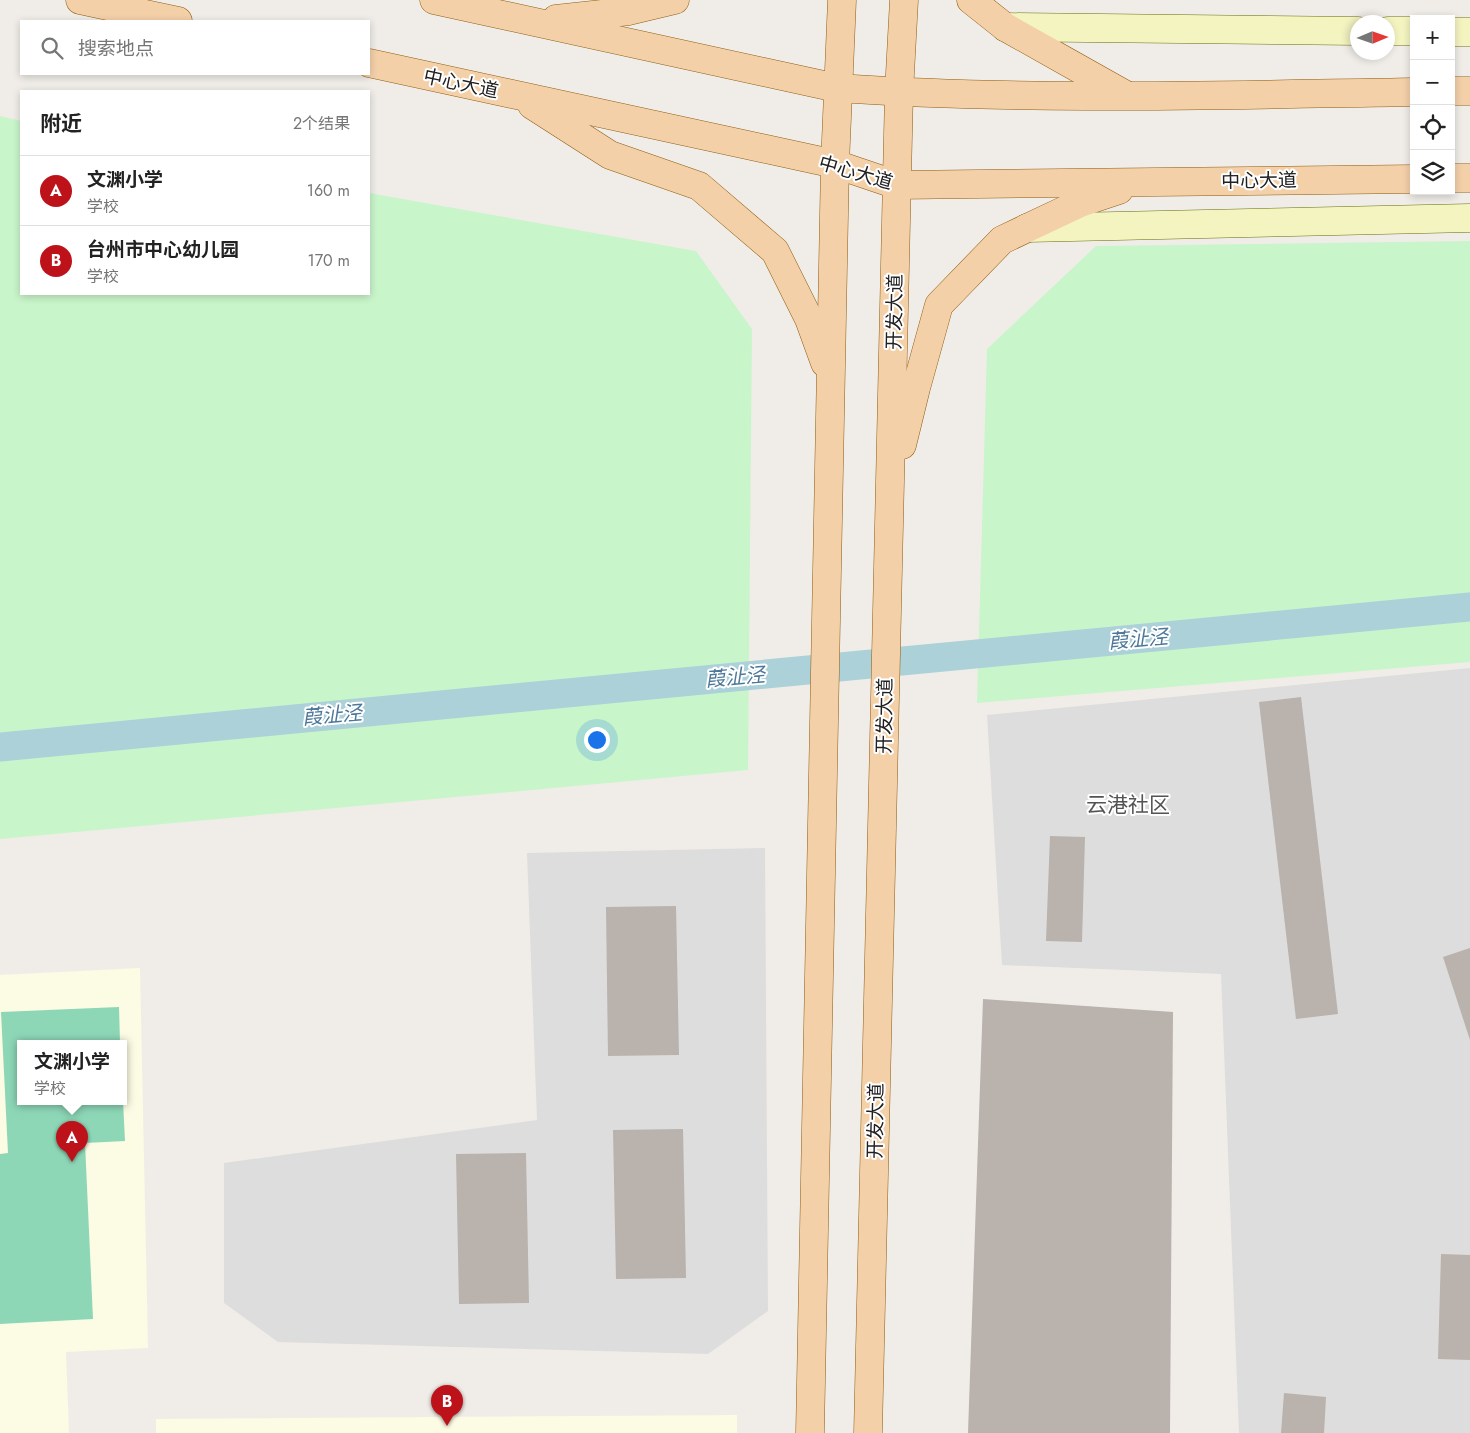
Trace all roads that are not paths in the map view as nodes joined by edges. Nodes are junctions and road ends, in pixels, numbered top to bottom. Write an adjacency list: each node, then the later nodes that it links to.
1 (80, 0): 7 (main road)
2 (434, 0): 8 (main road)
3 (675, 0): 8 (main road)
4 (842, 0): 16 (main road)
5 (904, 0): 19 (main road, 开发大道)
6 (972, 0): 9 (main road)
7 (173, 20)
8 (531, 21): 16 (main road)
9 (1006, 27): 10 (main road); 22 (main road)
10 (1350, 31)
11 (1395, 31): 12 (main road)
12 (1410, 31)
13 (1455, 32): 14 (main road)
14 (1470, 32)
15 (370, 63): 21 (main road, 中心大道)
16 (837, 88): 19 (main road); 23 (main road)
17 (1455, 91): 18 (main road)
18 (1470, 91)
19 (898, 92): 22 (main road); 28 (main road, 开发大道)
20 (1410, 92): 22 (main road)
21 (516, 95): 23 (main road, 中心大道); 31 (main road)
22 (1128, 96)
23 (835, 164): 28 (main road, 中心大道); 31 (main road)
24 (1410, 178): 27 (main road, 中心大道)
25 (1455, 178): 26 (main road)
26 (1470, 178)
27 (1143, 182): 28 (main road, 中心大道); 30 (main road)
28 (897, 185): 32 (main road, 开发大道)
29 (1470, 218): 30 (main road)
30 (1027, 228): 32 (main road)
31 (830, 380): 33 (main road)
32 (890, 500): 34 (main road, 开发大道)
33 (810, 1433)
34 (868, 1433)

